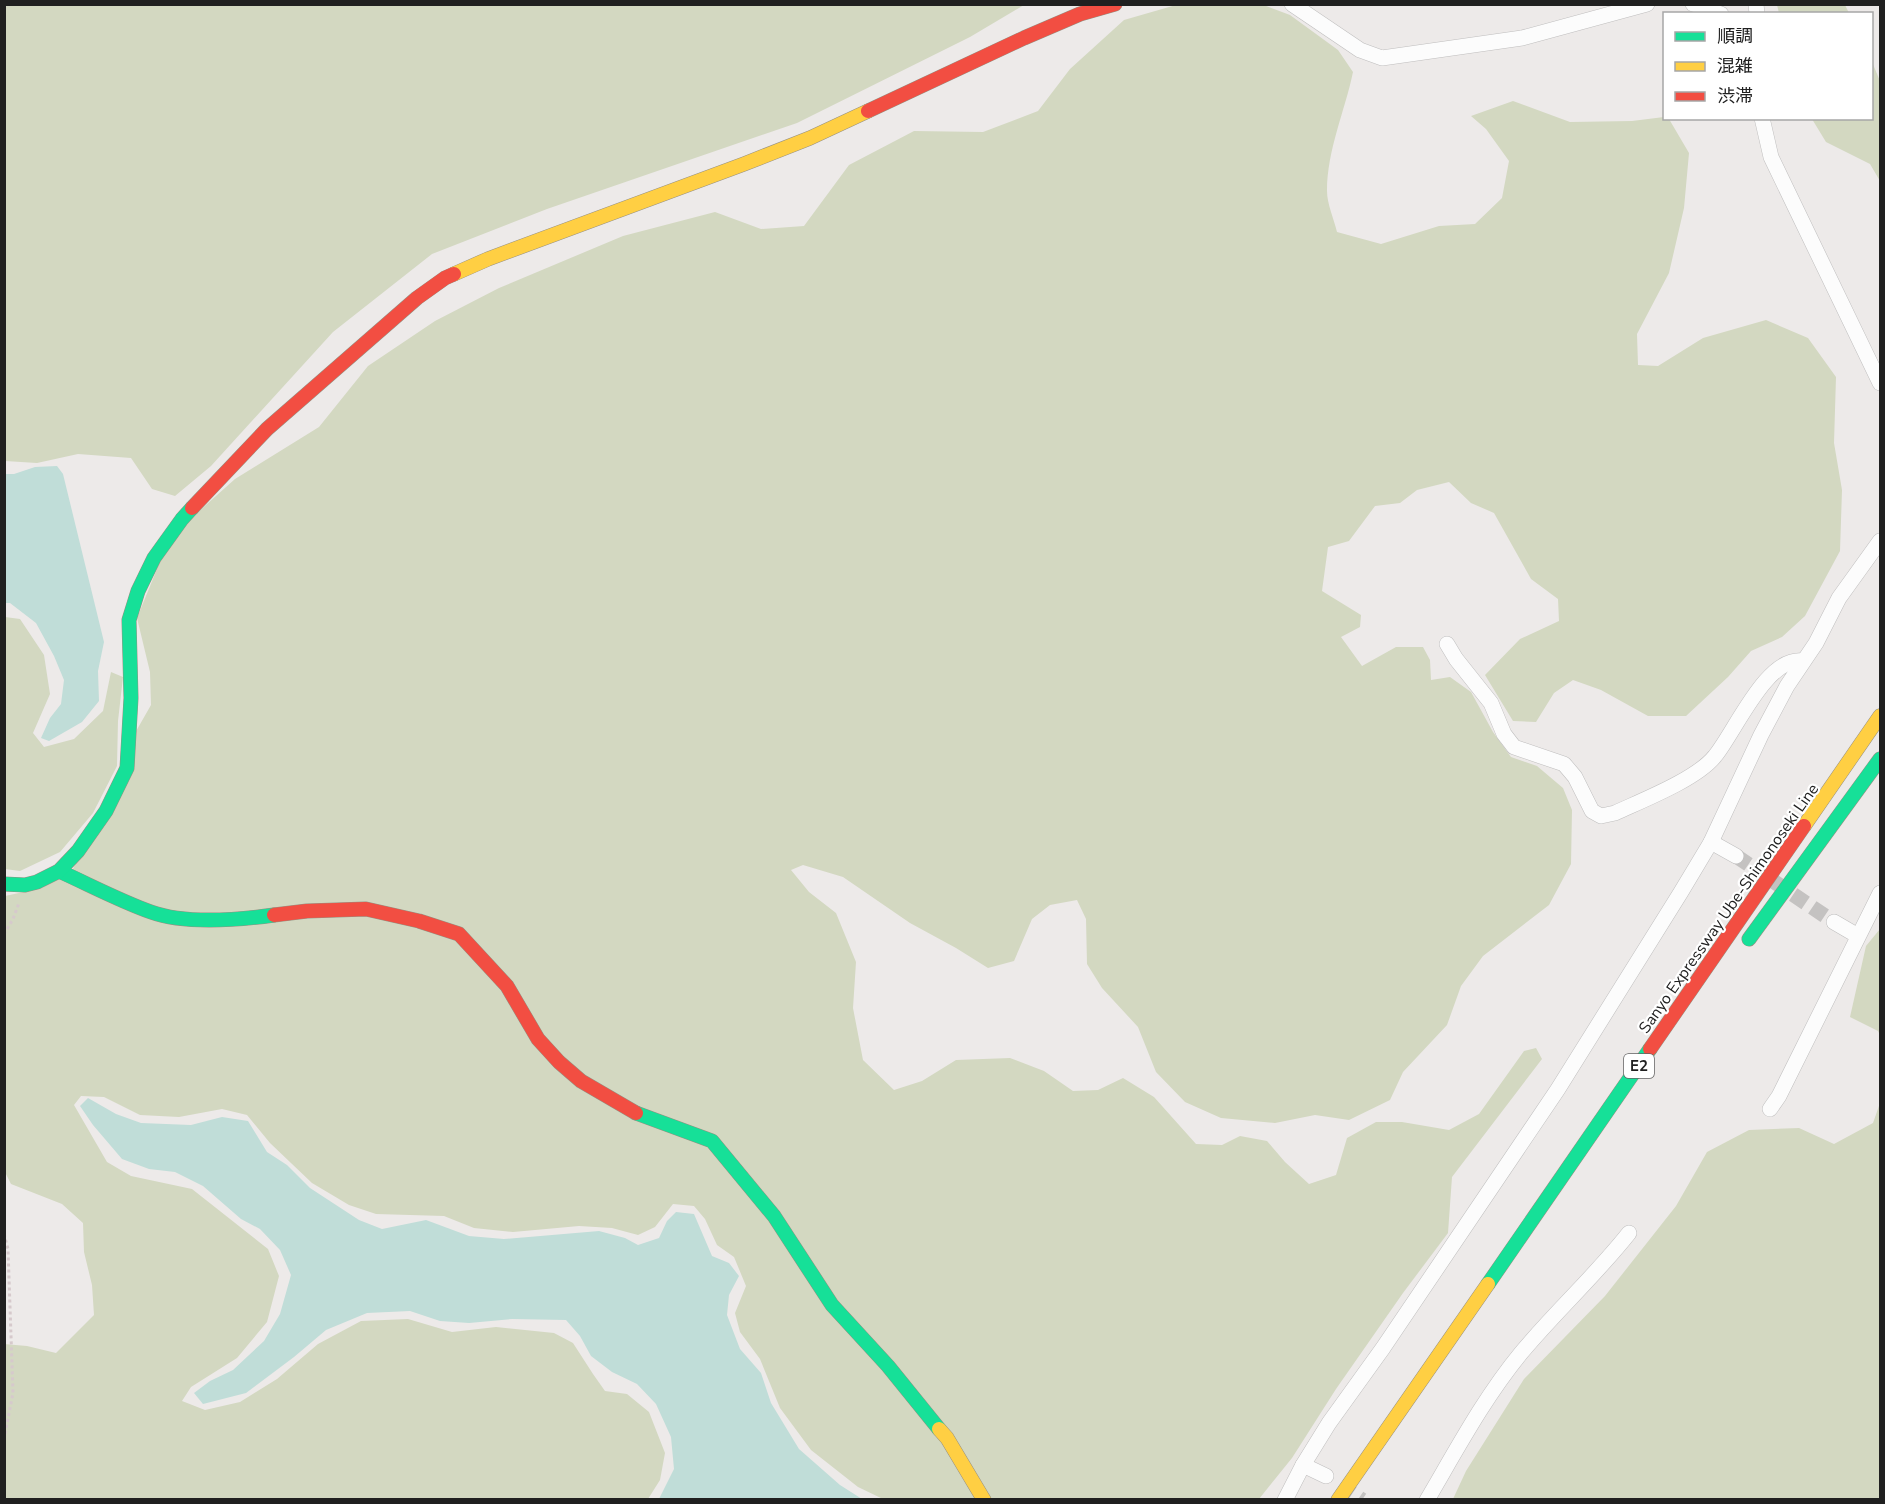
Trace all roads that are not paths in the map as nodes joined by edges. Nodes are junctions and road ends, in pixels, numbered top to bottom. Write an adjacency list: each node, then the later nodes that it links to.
1 (1115, 4): 15 (main road)
2 (1292, 4): 3 (street)
3 (1647, 4)
4 (1693, 4): 5 (street)
5 (1715, 12)
6 (1762, 120): 7 (street)
7 (1881, 383)
8 (1881, 541): 10 (street)
9 (1447, 644): 10 (street)
10 (1803, 661): 13 (street)
11 (1881, 716): 24 (main road, Sanyo Expressway Ube-Shimonoseki Line / E2)
12 (1881, 759): 20 (main road, Sanyo Expressway Ube-Shimonoseki Line)
13 (1711, 842): 14 (street); 25 (street)
14 (1736, 856)
15 (59, 871): 16 (main road); 27 (main road)
16 (4, 884)
17 (1881, 893): 19 (street)
18 (1834, 922): 19 (street)
19 (1858, 936): 22 (street)
20 (1742, 948)
21 (1657, 1062): 24 (main road, Sanyo Expressway Ube-Shimonoseki Line / E2)
22 (1770, 1109)
23 (1629, 1233): 30 (street)
24 (1397, 1415): 29 (main road, Sanyo Expressway Ube-Shimonoseki Line / E2)
25 (1303, 1465): 26 (street); 28 (street)
26 (1326, 1476)
27 (984, 1500)
28 (1285, 1500)
29 (1338, 1500)
30 (1427, 1500)

